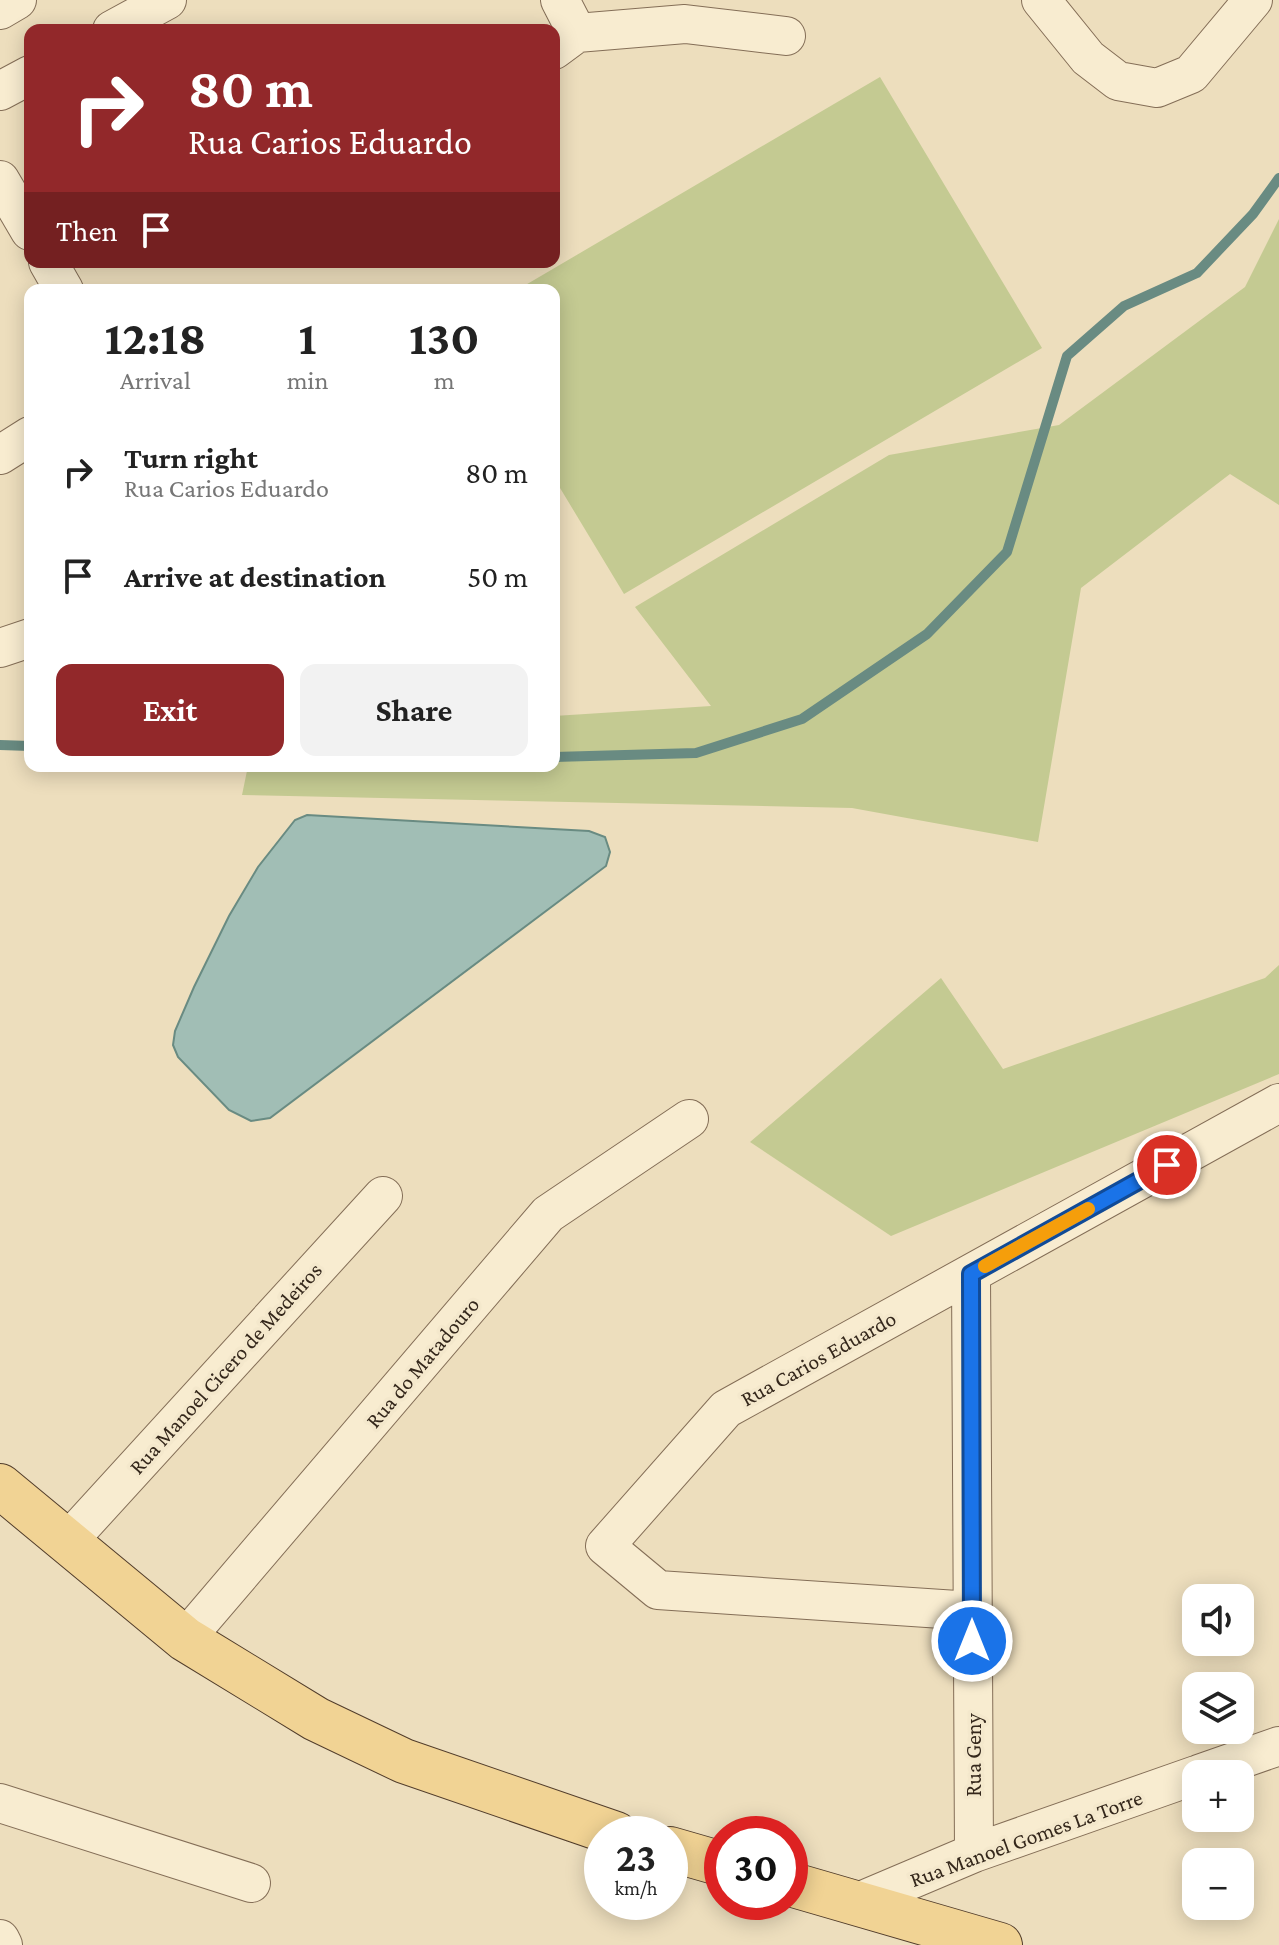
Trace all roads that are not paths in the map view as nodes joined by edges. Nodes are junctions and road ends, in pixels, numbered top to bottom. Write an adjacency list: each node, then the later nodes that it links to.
1 (17, 0): 5 (street)
2 (167, 0): 6 (street)
3 (1041, 0): 4 (street)
4 (1253, 0)
5 (0, 10)
6 (123, 24)
7 (564, 28): 8 (street)
8 (786, 36)
9 (24, 78): 10 (street)
10 (0, 91)
11 (0, 180): 12 (street)
12 (24, 221)
13 (24, 440): 14 (street)
14 (0, 455)
15 (24, 640): 16 (street)
16 (0, 648)
17 (1279, 1103): 20 (street, Rua Carios Eduardo)
18 (689, 1119): 24 (street, Rua do Matadouro)
19 (383, 1196): 22 (street, Rua Manoel Cicero de Medeiros)
20 (971, 1274): 23 (street, Rua Geny); 23 (street, Rua Carios Eduardo)
21 (0, 1486): 22 (main road)
22 (68, 1541): 24 (main road)
23 (972, 1611): 30 (street, Rua Geny)
24 (185, 1639): 29 (main road)
25 (1279, 1746): 26 (street, Rua Manoel Gomes La Torre)
26 (1238, 1760)
27 (1182, 1780): 30 (street, Rua Manoel Gomes La Torre)
28 (0, 1803): 31 (street)
29 (584, 1823)
30 (974, 1853): 33 (street, Rua Manoel Gomes La Torre)
31 (251, 1883)
32 (808, 1889): 33 (main road)
33 (856, 1903): 36 (main road)
34 (0, 1939): 35 (street)
35 (3, 1945)
36 (1000, 1945)

